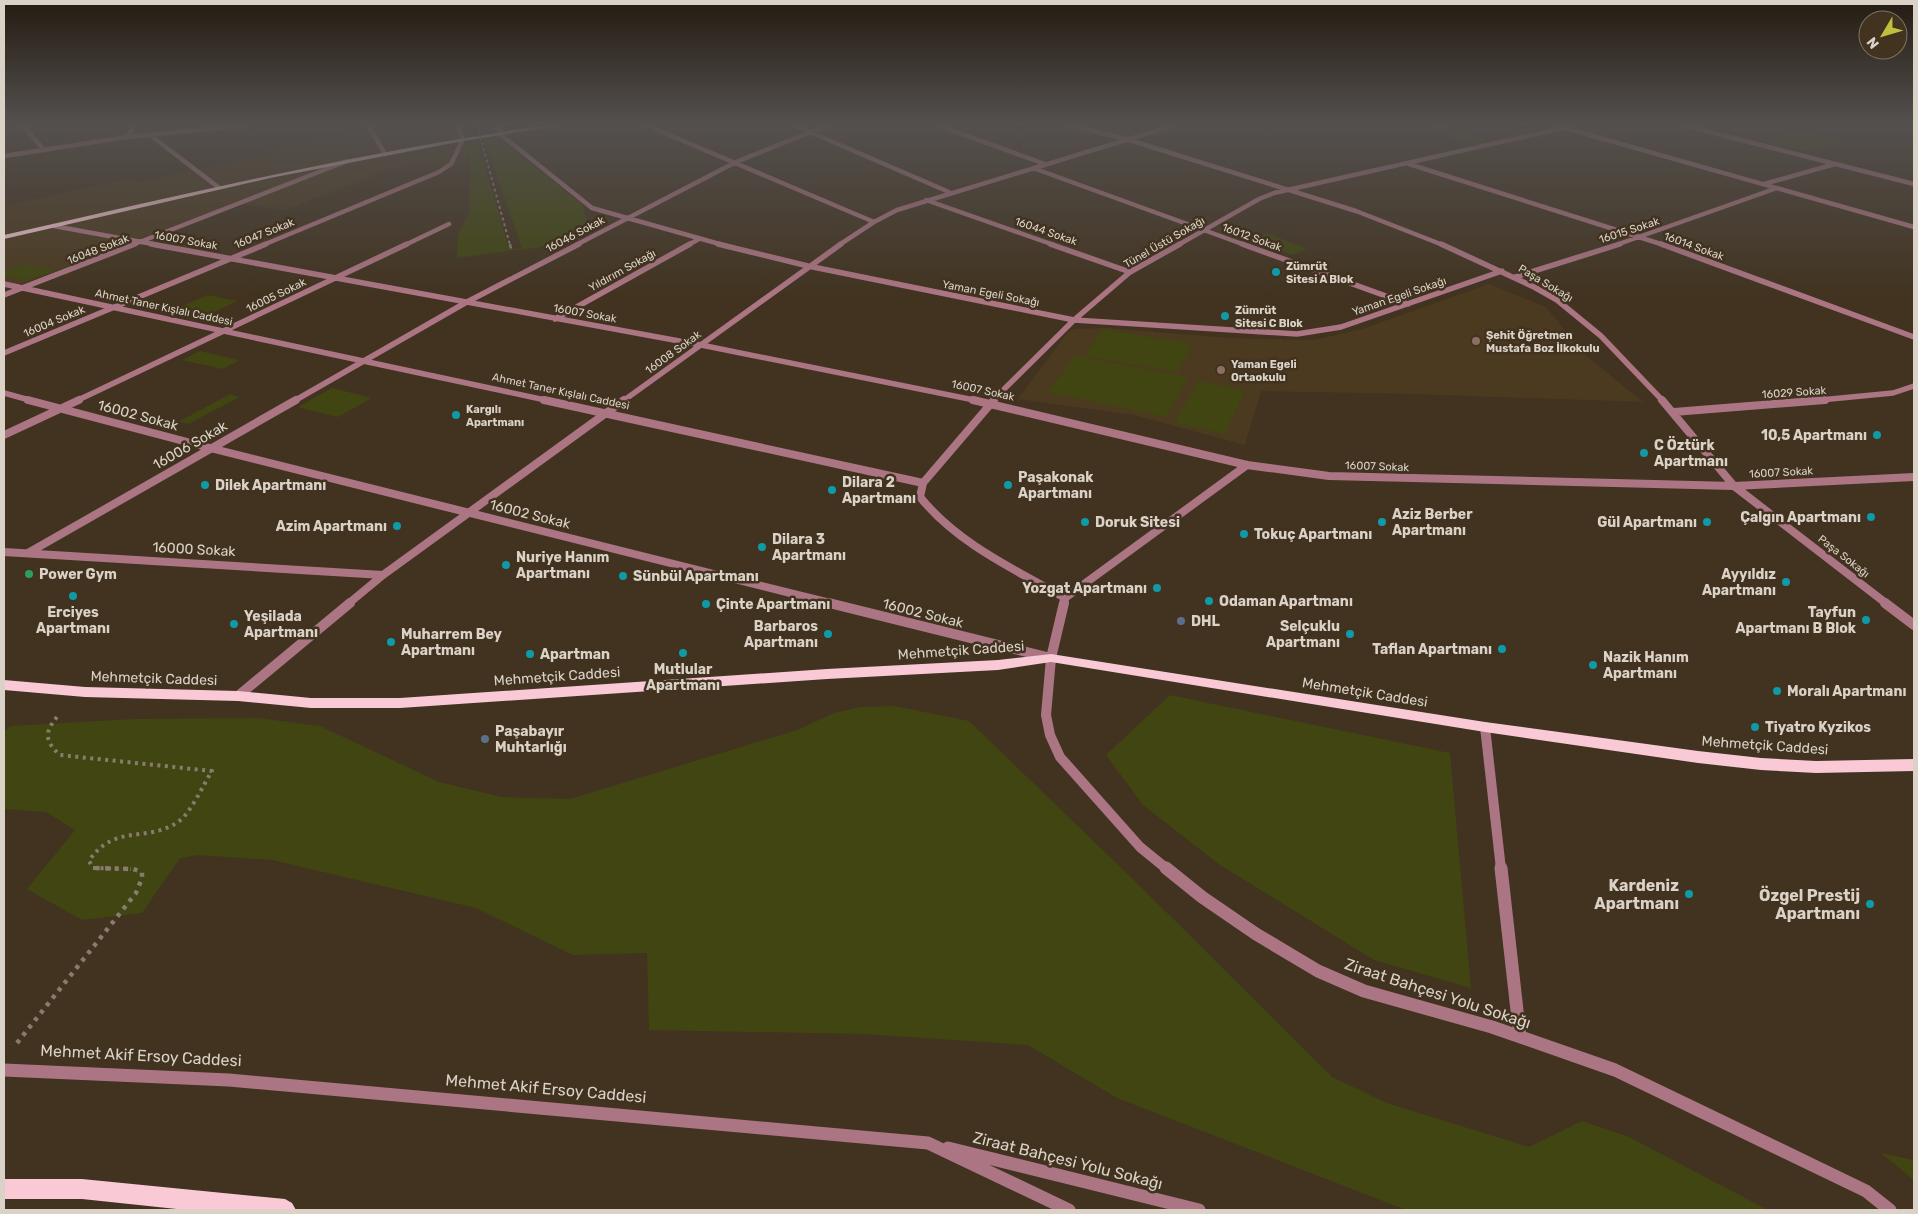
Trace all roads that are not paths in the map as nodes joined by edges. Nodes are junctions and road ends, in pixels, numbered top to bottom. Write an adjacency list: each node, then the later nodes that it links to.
1 (211, 182): 17 (street)
2 (245, 182): 17 (main road)
3 (295, 182): 31 (street, 16048 Sokak)
4 (416, 182): 32 (street, 16047 Sokak)
5 (559, 182): 22 (street, Yaman Egeli Sokağı)
6 (697, 182): 22 (street, 16046 Sokak)
7 (781, 182): 23 (street)
8 (924, 182): 20 (street)
9 (985, 182): 20 (street, 16008 Sokak)
10 (1070, 182): 27 (street, 16012 Sokak)
11 (1264, 182): 19 (street, Paşa Sokağı)
12 (1322, 182): 19 (street, Tünel Üstü Sokağı)
13 (1466, 182): 29 (street, 16014 Sokak)
14 (1754, 182): 16 (street)
15 (1771, 182): 16 (street)
16 (1762, 184): 18 (street)
17 (218, 187): 25 (main road)
18 (1777, 188): 26 (street); 29 (street, 16015 Sokak)
19 (1288, 189): 27 (street, Tünel Üstü Sokağı); 34 (street, Paşa Sokağı)
20 (949, 192): 21 (street, 16008 Sokak)
21 (926, 200): 23 (street, 16008 Sokak); 35 (street, 16044 Sokak)
22 (626, 218): 30 (street, Yaman Egeli Sokağı); 41 (street, 16046 Sokak)
23 (874, 222): 33 (street, 16008 Sokak)
24 (449, 224): 37 (street, 16005 Sokak)
25 (54, 226): 28 (main road); 31 (street, 16007 Sokak)
26 (1914, 227)
27 (1204, 231): 35 (street, Tünel Üstü Sokağı); 42 (street, 16012 Sokak)
28 (4, 237)
29 (1642, 237): 36 (street, 16015 Sokak); 47 (street, 16014 Sokak)
30 (699, 239): 33 (street, Yaman Egeli Sokağı); 44 (street, Yıldırım Sokağı)
31 (141, 243): 32 (street, 16007 Sokak); 39 (street, 16048 Sokak)
32 (228, 259): 37 (street, 16007 Sokak); 43 (street, 16047 Sokak)
33 (808, 266): 45 (street, Yaman Egeli Sokağı); 48 (street, 16008 Sokak)
34 (1502, 271): 36 (street, Paşa Sokağı); 42 (street, Yaman Egeli Sokağı)
35 (1130, 272): 45 (street, Tünel Üstü Sokağı)
36 (1515, 277): 55 (street, Paşa Sokağı)
37 (333, 278): 41 (street, 16007 Sokak); 46 (street, 16005 Sokak)
38 (4, 284): 39 (street, Ahmet Taner Kışlalı Caddesi)
39 (23, 288): 40 (street); 43 (street, Ahmet Taner Kışlalı Caddesi)
40 (4, 295)
41 (465, 303): 44 (street, 16007 Sokak); 50 (street, 16046 Sokak)
42 (1408, 304): 45 (street, Yaman Egeli Sokağı)
43 (113, 308): 46 (street, Ahmet Taner Kışlalı Caddesi); 49 (street, 16004 Sokak)
44 (555, 319): 48 (street, 16007 Sokak)
45 (1074, 320): 53 (street, Tünel Üstü Sokağı)
46 (226, 331): 50 (street, Ahmet Taner Kışlalı Caddesi); 54 (street, 16005 Sokak)
47 (1914, 337)
48 (701, 344): 53 (street, 16007 Sokak); 56 (street, 16008 Sokak)
49 (4, 353)
50 (364, 360): 56 (street, Ahmet Taner Kışlalı Caddesi); 58 (street, 16006 Sokak)
51 (1914, 386): 55 (street, 16029 Sokak)
52 (4, 393): 54 (street, 16002 Sokak)
53 (990, 403): 59 (street, 16007 Sokak); 61 (street, Tünel Üstü Sokağı)
54 (64, 407): 57 (street, 16005 Sokak); 58 (street, 16002 Sokak)
55 (1674, 412): 62 (street, Paşa Sokağı)
56 (607, 413): 61 (street, Ahmet Taner Kışlalı Caddesi); 63 (street, 16008 Sokak)
57 (4, 435)
58 (210, 448): 63 (street, 16002 Sokak); 65 (street, 16006 Sokak)
59 (1247, 465): 62 (street, 16007 Sokak); 67 (street)
60 (1914, 477): 62 (street, 16007 Sokak)
61 (923, 483): 67 (street)
62 (1734, 486): 68 (street, Paşa Sokağı)
63 (469, 511): 66 (street, 16008 Sokak); 69 (street, 16002 Sokak)
64 (4, 552): 65 (street, 16000 Sokak)
65 (28, 553): 66 (street, 16000 Sokak)
66 (383, 575): 71 (street, 16008 Sokak)
67 (1065, 598): 69 (street, Ziraat Bahçesi Yolu Sokağı)
68 (1914, 625)
69 (1051, 658): 71 (main road, Mehmetçik Caddesi); 72 (main road, Mehmetçik Caddesi); 74 (street, Ziraat Bahçesi Yolu Sokağı)
70 (4, 686): 71 (main road, Mehmetçik Caddesi)
71 (238, 696)
72 (1485, 727): 73 (main road, Mehmetçik Caddesi); 74 (street)
73 (1914, 765)
74 (1520, 1037): 78 (street, Ziraat Bahçesi Yolu Sokağı)
75 (4, 1070): 76 (street, Mehmet Akif Ersoy Caddesi)
76 (928, 1143): 80 (street, Mehmet Akif Ersoy Caddesi); 81 (street, Ziraat Bahçesi Yolu Sokağı)
77 (4, 1189): 79 (main road)
78 (1866, 1191): 82 (street, Ziraat Bahçesi Yolu Sokağı); 83 (street, Ziraat Bahçesi Yolu Sokağı)
79 (285, 1210)
80 (1069, 1210)
81 (1199, 1210)
82 (1882, 1210)
83 (1890, 1210)

